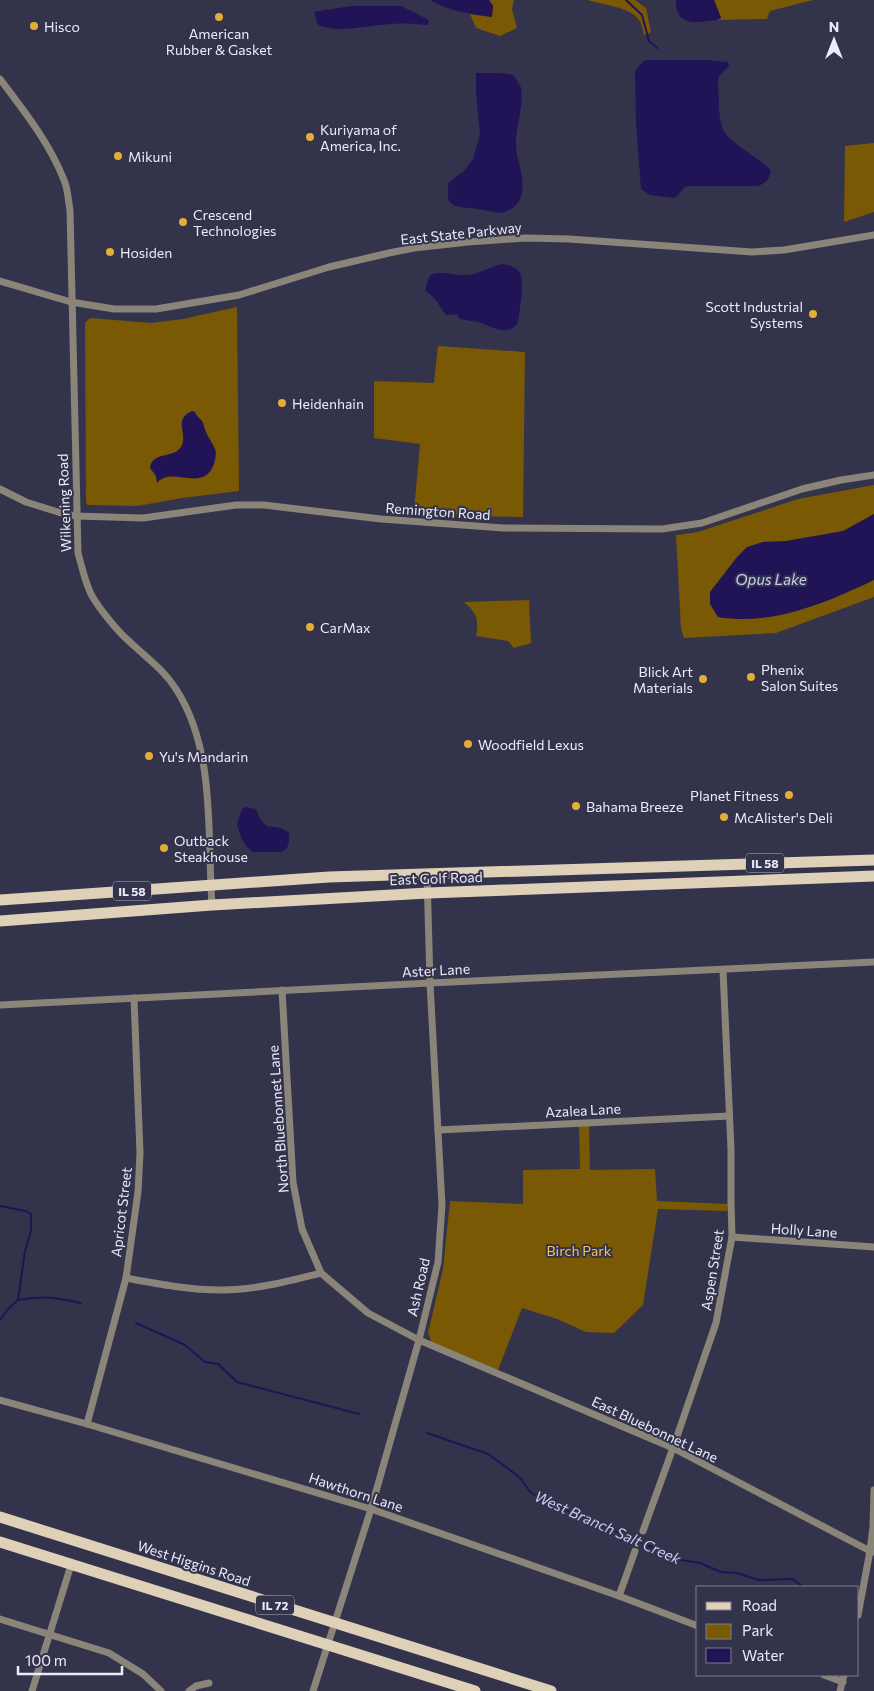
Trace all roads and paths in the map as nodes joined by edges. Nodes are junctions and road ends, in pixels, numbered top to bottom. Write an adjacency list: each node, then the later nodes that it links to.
1 (0, 79): 4 (street, Wilkening Road)
2 (874, 235): 4 (street, East State Parkway)
3 (0, 281): 4 (street, East State Parkway)
4 (71, 302): 7 (street, Wilkening Road)
5 (874, 475): 7 (street, Remington Road)
6 (0, 489): 7 (street, Remington Road)
7 (76, 516): 11 (street, Wilkening Road)
8 (874, 860): 9 (main road, East Golf Road / IL 58)
9 (427, 874): 11 (main road, East Golf Road / IL 58); 12 (street, Ash Road)
10 (874, 876): 12 (main road, East Golf Road / IL 58)
11 (211, 885): 13 (main road, East Golf Road / IL 58); 14 (street, Wilkening Road)
12 (428, 893): 14 (main road, East Golf Road / IL 58); 18 (street, Ash Road)
13 (0, 900)
14 (212, 905): 15 (main road, East Golf Road / IL 58)
15 (0, 921)
16 (874, 962): 17 (street, Aster Lane)
17 (723, 970): 18 (street, Aster Lane); 22 (street, Aspen Street)
18 (430, 983): 19 (street, Aster Lane); 23 (street, Ash Road)
19 (282, 990): 20 (street, Aster Lane); 26 (street, North Bluebonnet Lane)
20 (134, 998): 21 (street, Aster Lane); 27 (street, Apricot Street)
21 (0, 1005)
22 (729, 1116): 23 (street, Azalea Lane); 24 (street, Aspen Street)
23 (438, 1130): 28 (street, Ash Road)
24 (732, 1237): 25 (street, Holly Lane); 31 (street, Aspen Street)
25 (874, 1247)
26 (322, 1273): 27 (street); 28 (street, North Bluebonnet Lane)
27 (126, 1278): 30 (street, Apricot Street)
28 (419, 1340): 31 (street, East Bluebonnet Lane); 33 (street, Ash Road)
29 (0, 1400): 30 (street, Hawthorn Lane)
30 (87, 1424): 33 (street, Hawthorn Lane)
31 (673, 1448): 35 (street, Aspen Street); 38 (street, East Bluebonnet Lane)
32 (874, 1490): 38 (street)
33 (371, 1509): 40 (street, Hawthorn Lane); 43 (street, Ash Road)
34 (0, 1517): 43 (main road, West Higgins Road / IL 72)
35 (643, 1531)
36 (0, 1542): 39 (main road, IL 72)
37 (635, 1551): 40 (street)
38 (872, 1552): 41 (street)
39 (72, 1565): 45 (street); 46 (main road, IL 72)
40 (619, 1596): 44 (street, Hawthorn Lane)
41 (859, 1610)
42 (0, 1619): 45 (street)
43 (334, 1623): 46 (street, Ash Road); 55 (main road, West Higgins Road / IL 72)
44 (696, 1625)
45 (50, 1635): 50 (street); 51 (street)
46 (327, 1645): 53 (street, Ash Road); 54 (main road, IL 72)
47 (830, 1676): 48 (street)
48 (843, 1678): 56 (street)
49 (209, 1683): 52 (street)
50 (32, 1691)
51 (161, 1691)
52 (190, 1691)
53 (313, 1691)
54 (475, 1691)
55 (551, 1691)
56 (840, 1691)

